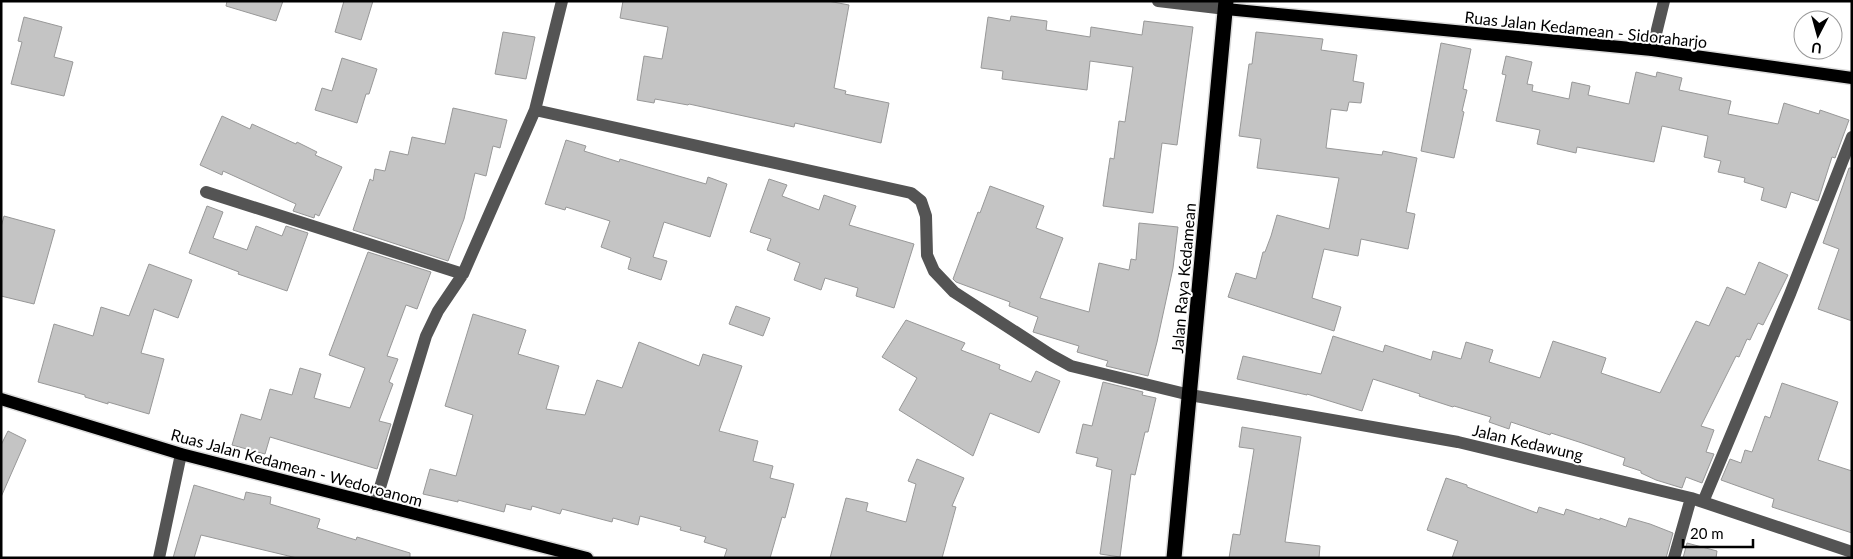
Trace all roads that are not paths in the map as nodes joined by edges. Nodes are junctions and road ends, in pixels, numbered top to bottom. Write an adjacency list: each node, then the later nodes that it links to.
1 (562, 1): 7 (street)
2 (1158, 1): 4 (street)
3 (1664, 1): 5 (street)
4 (1226, 5): 5 (main road, Ruas Jalan Kedamean - Sidoraharjo); 11 (highway, Jalan Raya Kedamean)
5 (1652, 50): 6 (main road, Ruas Jalan Kedamean - Sidoraharjo)
6 (1852, 78)
7 (535, 110): 10 (street); 11 (street, Jalan Kedawung)
8 (1852, 137): 14 (street)
9 (206, 192): 10 (street)
10 (463, 274): 15 (street)
11 (1190, 395): 14 (street, Jalan Kedawung); 19 (highway, Jalan Raya Kedamean)
12 (1, 400): 13 (main road, Ruas Jalan Kedamean - Wedoroanom)
13 (181, 454): 15 (main road, Ruas Jalan Kedamean - Wedoroanom); 17 (street)
14 (1697, 500): 16 (street, Jalan Kedawung); 20 (street)
15 (375, 504): 18 (main road, Ruas Jalan Kedamean - Wedoroanom)
16 (1852, 552)
17 (158, 558)
18 (587, 558)
19 (1174, 558)
20 (1674, 558)

